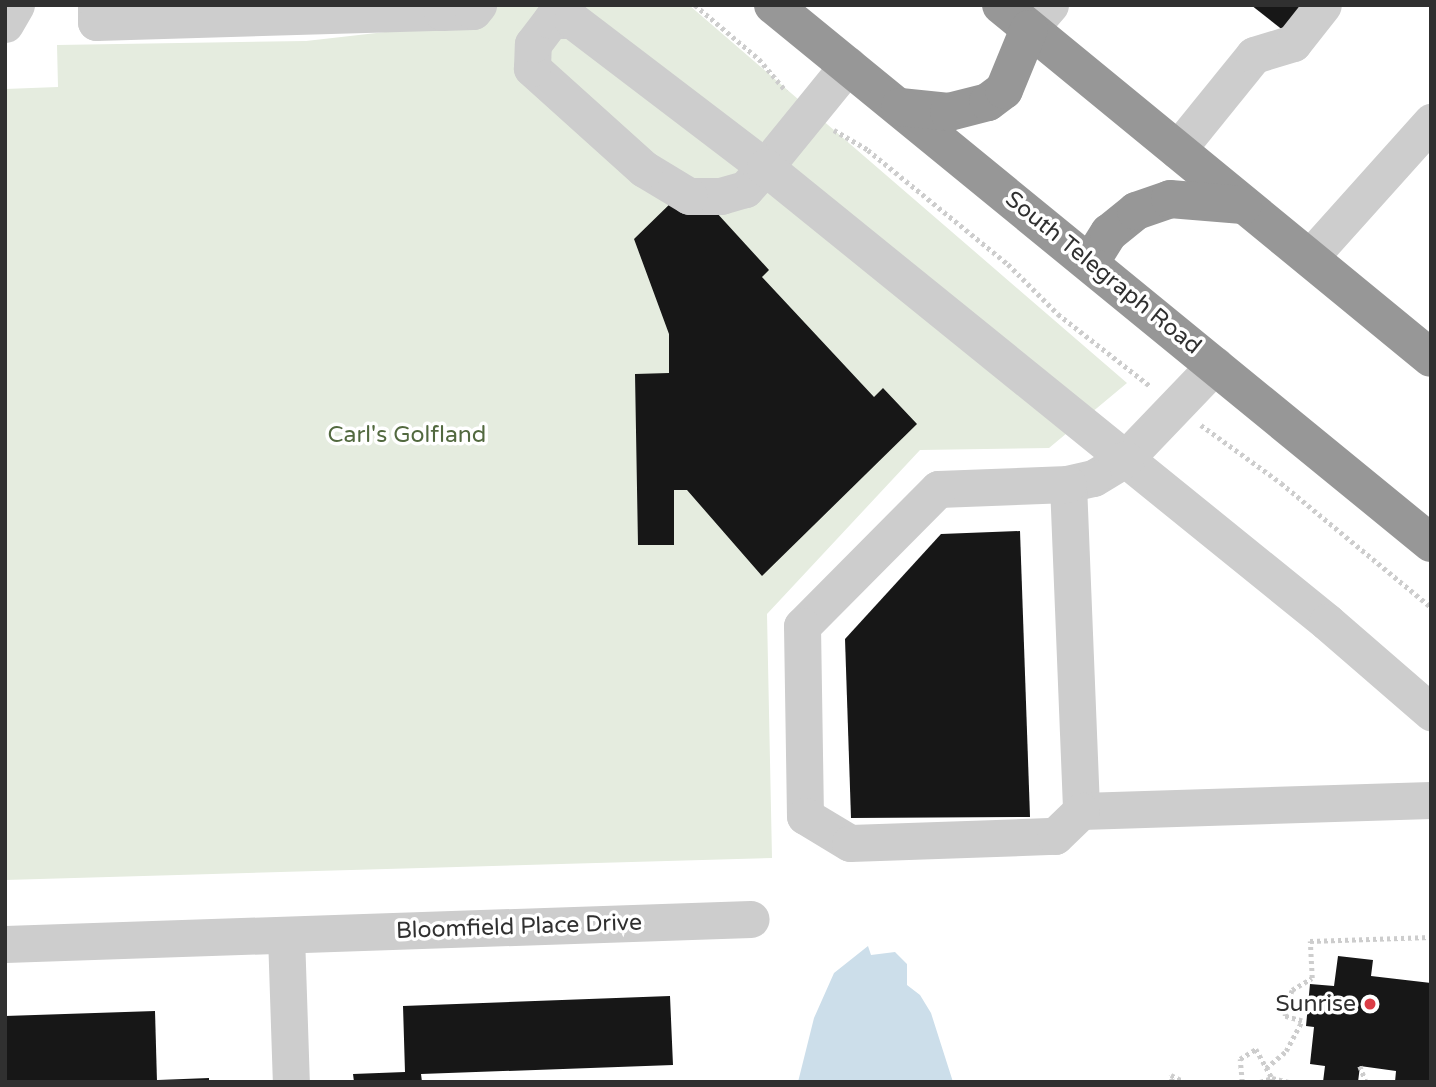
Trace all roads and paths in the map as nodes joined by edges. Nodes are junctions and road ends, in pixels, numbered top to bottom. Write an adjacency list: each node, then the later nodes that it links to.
1 (16, 5): 9 (street)
2 (96, 5): 7 (street)
3 (478, 5): 7 (street)
4 (695, 5): 11 (path)
5 (773, 5): 10 (highway, South Telegraph Road)
6 (1323, 5): 15 (street)
7 (442, 9)
8 (1027, 13): 12 (highway); 15 (highway)
9 (5, 24)
10 (848, 65): 12 (highway, South Telegraph Road); 16 (street)
11 (796, 99)
12 (900, 107): 19 (highway, South Telegraph Road)
13 (1431, 122): 18 (street)
14 (827, 124): 22 (path)
15 (1177, 150): 17 (highway)
16 (765, 167): 16 (street); 24 (street)
17 (1243, 205): 18 (highway); 19 (highway)
18 (1309, 258): 20 (highway)
19 (1090, 263): 21 (highway, South Telegraph Road)
20 (1431, 358)
21 (1214, 365): 24 (street); 26 (highway, South Telegraph Road)
22 (1152, 387)
23 (1195, 421): 27 (path)
24 (1125, 459): 25 (street); 28 (street)
25 (1068, 484): 30 (street); 30 (street)
26 (1431, 543)
27 (1431, 607)
28 (1431, 712)
29 (1431, 800): 30 (street)
30 (1081, 811)
31 (751, 919): 32 (street, Bloomfield Place Drive)
32 (286, 935): 34 (street, Bloomfield Place Drive); 38 (street)
33 (1431, 937): 36 (path)
34 (5, 944)
35 (1360, 1066): 44 (path)
36 (1266, 1068): 37 (path); 41 (path)
37 (1273, 1080): 42 (path); 43 (path)
38 (291, 1082)
39 (1172, 1082): 40 (path)
40 (1185, 1082)
41 (1242, 1082)
42 (1260, 1082)
43 (1289, 1082)
44 (1366, 1082)

